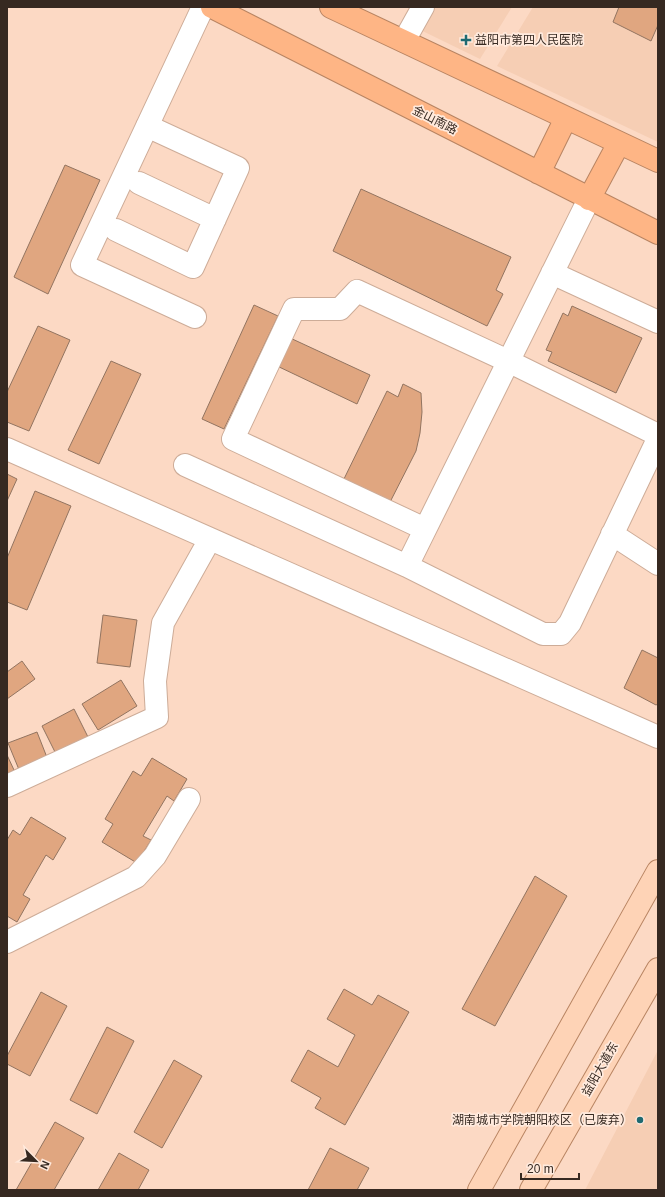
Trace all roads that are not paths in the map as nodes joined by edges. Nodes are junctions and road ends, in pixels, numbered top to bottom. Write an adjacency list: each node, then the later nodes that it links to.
1 (204, 7): 7 (street)
2 (212, 7): 10 (highway, 金山南路)
3 (332, 7): 5 (highway)
4 (423, 7): 5 (street)
5 (404, 41): 6 (highway)
6 (566, 118): 8 (highway); 10 (highway)
7 (148, 126): 13 (street); 17 (street)
8 (619, 143): 9 (highway); 12 (highway)
9 (658, 161)
10 (539, 173): 12 (highway, 金山南路)
11 (139, 183): 13 (street)
12 (589, 198): 15 (highway, 金山南路); 16 (street)
13 (215, 219): 14 (street)
14 (116, 230)
15 (658, 233)
16 (552, 273): 18 (street); 19 (street)
17 (196, 317)
18 (658, 322)
19 (508, 361): 20 (street); 24 (street); 24 (street)
20 (658, 435)
21 (658, 439): 25 (street)
22 (7, 449): 26 (street)
23 (185, 465): 28 (street)
24 (425, 529): 28 (street)
25 (612, 534): 27 (street); 28 (street)
26 (210, 539): 29 (street); 30 (street)
27 (658, 564)
28 (407, 566)
29 (658, 737)
30 (7, 786)
31 (190, 799): 33 (street)
32 (658, 871): 35 (main road)
33 (7, 942)
34 (658, 969): 36 (main road, 益阳大道东)
35 (479, 1190)
36 (531, 1190)

